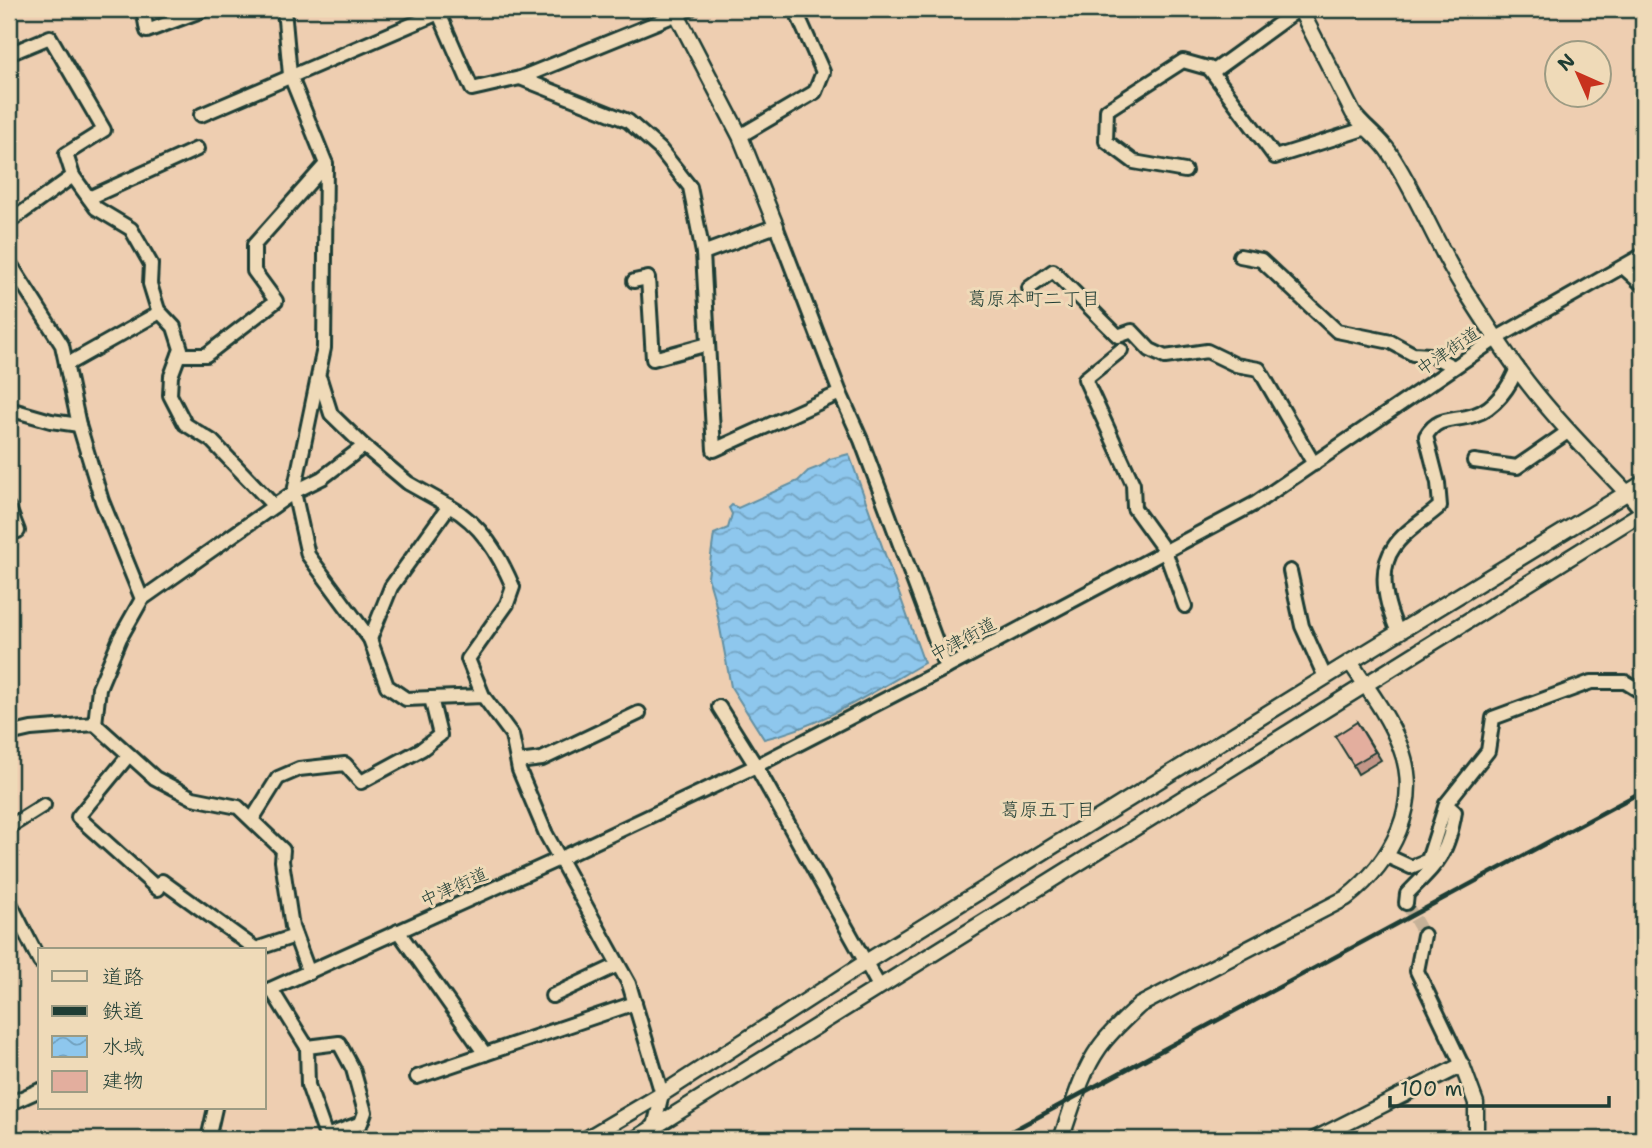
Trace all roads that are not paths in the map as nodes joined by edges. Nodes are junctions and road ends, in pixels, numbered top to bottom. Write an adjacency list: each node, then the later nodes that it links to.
1 (142, 9): 2 (street)
2 (206, 9)
3 (284, 9): 10 (street)
4 (795, 9): 14 (street)
5 (1300, 9): 9 (street); 13 (street)
6 (441, 10): 10 (street); 11 (street)
7 (680, 10): 11 (street); 14 (street)
8 (9, 54): 18 (street)
9 (1209, 68): 13 (street); 17 (street)
10 (290, 75): 12 (street); 16 (street)
11 (520, 78): 22 (street)
12 (201, 115)
13 (1367, 128): 31 (street)
14 (740, 136): 21 (street)
15 (197, 149): 19 (street)
16 (326, 164): 34 (street); 38 (street)
17 (1185, 172)
18 (73, 176): 19 (street); 20 (street)
19 (89, 198): 34 (street)
20 (9, 222)
21 (776, 226): 22 (street); 39 (street)
22 (702, 253): 32 (street)
23 (1643, 255): 26 (street, 中津街道)
24 (1240, 256): 36 (street)
25 (9, 262): 35 (street)
26 (1623, 267): 28 (street); 31 (street, 中津街道)
27 (634, 281): 32 (street)
28 (1643, 285)
29 (1029, 288): 45 (street)
30 (155, 315): 35 (street)
31 (1497, 338): 36 (street, 中津街道); 37 (street)
32 (708, 344): 39 (street)
33 (1121, 350): 54 (street)
34 (179, 355): 49 (street)
35 (66, 365): 41 (street)
36 (1454, 367): 45 (street, 中津街道)
37 (1517, 367): 42 (street); 58 (street)
38 (319, 372): 43 (street); 47 (street)
39 (840, 393): 61 (street)
40 (9, 409): 41 (street)
41 (79, 425): 56 (street)
42 (1569, 431): 44 (street); 48 (street)
43 (364, 446): 47 (street); 50 (street)
44 (1474, 461)
45 (1314, 464): 54 (street, 中津街道)
46 (1643, 483): 48 (street)
47 (294, 492): 49 (street); 59 (street)
48 (1627, 493): 52 (street); 58 (street)
49 (274, 506): 56 (street)
50 (449, 506): 59 (street); 65 (street)
51 (9, 508): 53 (street)
52 (1643, 512): 63 (street)
53 (9, 534)
54 (1165, 551): 57 (street); 61 (street, 中津街道)
55 (1290, 571): 62 (street)
56 (142, 599): 69 (street)
57 (1185, 606)
58 (1398, 632): 60 (street)
59 (370, 639): 66 (street)
60 (1350, 662): 62 (street); 63 (street)
61 (946, 668): 73 (street, 中津街道)
62 (1325, 677): 86 (street)
63 (1365, 684): 78 (street); 89 (street)
64 (1643, 693): 74 (street)
65 (483, 696): 66 (street); 72 (street)
66 (431, 698): 76 (street)
67 (719, 707): 73 (street)
68 (639, 713): 72 (street)
69 (95, 724): 70 (street); 71 (street)
70 (9, 734)
71 (130, 755): 76 (street); 84 (street)
72 (518, 762): 79 (street)
73 (756, 766): 79 (street, 中津街道); 86 (street)
74 (1446, 804): 78 (street); 81 (street)
75 (44, 805): 77 (street)
76 (253, 818): 84 (street)
77 (9, 827)
78 (1387, 856): 105 (street)
79 (559, 859): 82 (street, 中津街道); 87 (street)
80 (9, 901): 85 (street)
81 (1406, 903)
82 (398, 931): 88 (street, 中津街道); 94 (street)
83 (1424, 935): 95 (street)
84 (295, 936): 88 (street)
85 (38, 958)
86 (866, 961): 89 (street); 98 (street)
87 (618, 964): 91 (street); 92 (street)
88 (309, 973): 90 (street, 中津街道)
89 (879, 986): 101 (street)
90 (268, 991): 93 (street)
91 (552, 996)
92 (635, 1003): 94 (street); 98 (street)
93 (306, 1046): 93 (street)
94 (485, 1054): 96 (street)
95 (1462, 1065): 106 (street); 107 (street)
96 (417, 1077)
97 (38, 1091): 99 (street)
98 (662, 1094): 101 (street); 103 (street)
99 (9, 1104)
100 (215, 1110): 102 (street)
101 (652, 1134): 104 (street)
102 (208, 1139)
103 (586, 1139)
104 (635, 1139)
105 (1061, 1139)
106 (1315, 1139)
107 (1476, 1139)

